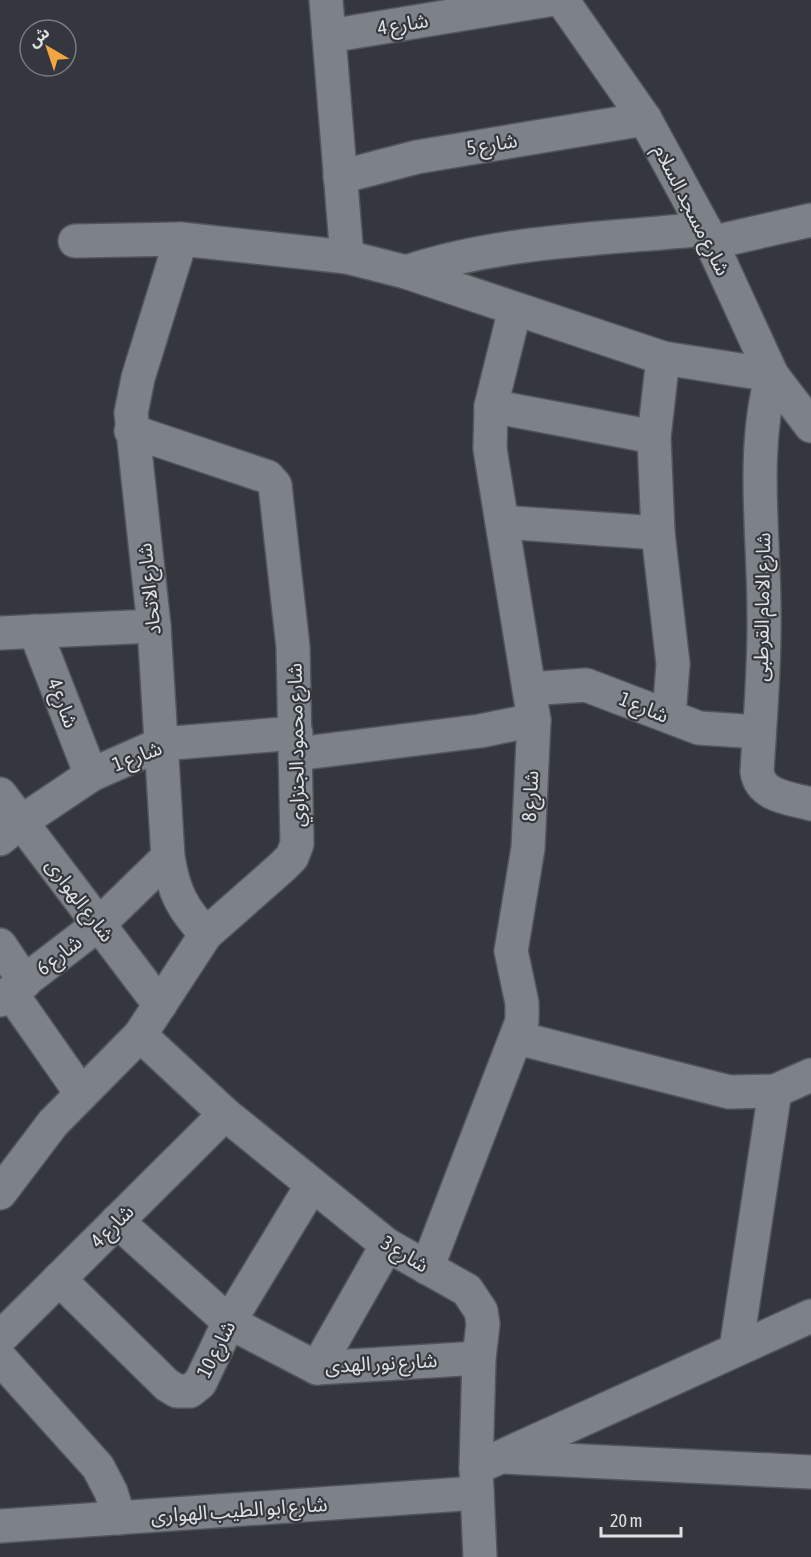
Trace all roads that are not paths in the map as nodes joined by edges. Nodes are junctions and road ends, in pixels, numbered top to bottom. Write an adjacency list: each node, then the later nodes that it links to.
1 (326, 0): 4 (street)
2 (548, 0): 4 (street, شارع 4)
3 (562, 0): 5 (street, شارع مسجد السلام)
4 (329, 36): 6 (street)
5 (645, 119): 6 (street, شارع 5); 8 (street, شارع مسجد السلام)
6 (340, 177): 11 (street)
7 (811, 220): 8 (street)
8 (708, 236): 12 (street); 15 (street, شارع مسجد السلام)
9 (181, 239): 10 (street); 11 (street); 18 (street, شارع الاتحاد)
10 (75, 241)
11 (347, 257): 12 (street)
12 (406, 272): 13 (street)
13 (514, 309): 14 (street); 16 (street, شارع 8)
14 (663, 358): 15 (street); 19 (street)
15 (772, 375): 17 (street, شارع مسجد السلام); 27 (street, شارع الامام القرطبى)
16 (491, 406): 19 (street); 20 (street, شارع 8)
17 (811, 426)
18 (131, 431): 22 (street, شارع الاتحاد); 29 (street, شارع محمود الجنزاوي)
19 (654, 437): 21 (street)
20 (502, 522): 21 (street); 25 (street, شارع 8)
21 (658, 533): 26 (street)
22 (154, 626): 23 (street); 28 (street, شارع الاتحاد)
23 (35, 631): 24 (street); 30 (street, شارع 4)
24 (0, 633)
25 (531, 704): 26 (street, شارع 1); 29 (street, شارع 1); 41 (street, شارع 8)
26 (669, 717): 27 (street, شارع 1)
27 (759, 732): 32 (street, شارع الامام القرطبى)
28 (161, 744): 29 (street, شارع 1); 30 (street, شارع 1); 34 (street, شارع الاتحاد)
29 (296, 744): 36 (street, شارع محمود الجنزاوي)
30 (91, 775): 33 (street, شارع 1)
31 (0, 795): 33 (street, شارع الهوارى)
32 (811, 804)
33 (10, 830): 35 (street, شارع الهوارى)
34 (168, 858): 35 (street, شارع 6); 36 (street, شارع الاتحاد)
35 (99, 924): 38 (street, شارع 6); 39 (street, شارع الهوارى)
36 (206, 934): 39 (street, شارع محمود الجنزاوي)
37 (0, 945): 38 (street)
38 (12, 992): 44 (street)
39 (160, 1005): 40 (street, شارع محمود الجنزاوي)
40 (140, 1035): 44 (street, شارع محمود الجنزاوي); 45 (street, شارع 3)
41 (518, 1038): 43 (street); 50 (street, شارع 8)
42 (811, 1075): 43 (street)
43 (775, 1091): 55 (street)
44 (81, 1093): 47 (street, شارع محمود الجنزاوي)
45 (225, 1114): 46 (street, شارع 3); 48 (street, شارع 4)
46 (312, 1185): 49 (street, شارع 3); 53 (street, شارع 10)
47 (1, 1188)
48 (117, 1221): 51 (street, شارع 4); 53 (street, شارع نور الهدى)
49 (387, 1245): 50 (street, شارع 3); 58 (street)
50 (427, 1268): 57 (street, شارع 3)
51 (59, 1279): 53 (street, شارع 10); 54 (street, شارع 4)
52 (811, 1316): 55 (street)
53 (229, 1322): 58 (street, شارع نور الهدى)
54 (0, 1338)
55 (736, 1349): 60 (street)
56 (0, 1358): 61 (street)
57 (479, 1358): 58 (street, شارع نور الهدى); 60 (street, شارع 3)
58 (317, 1368)
59 (811, 1472): 60 (street)
60 (484, 1473): 61 (street, شارع ابو الطيب الهوارى); 63 (street, شارع 3)
61 (119, 1518): 62 (street, شارع ابو الطيب الهوارى)
62 (0, 1526)
63 (480, 1557)

